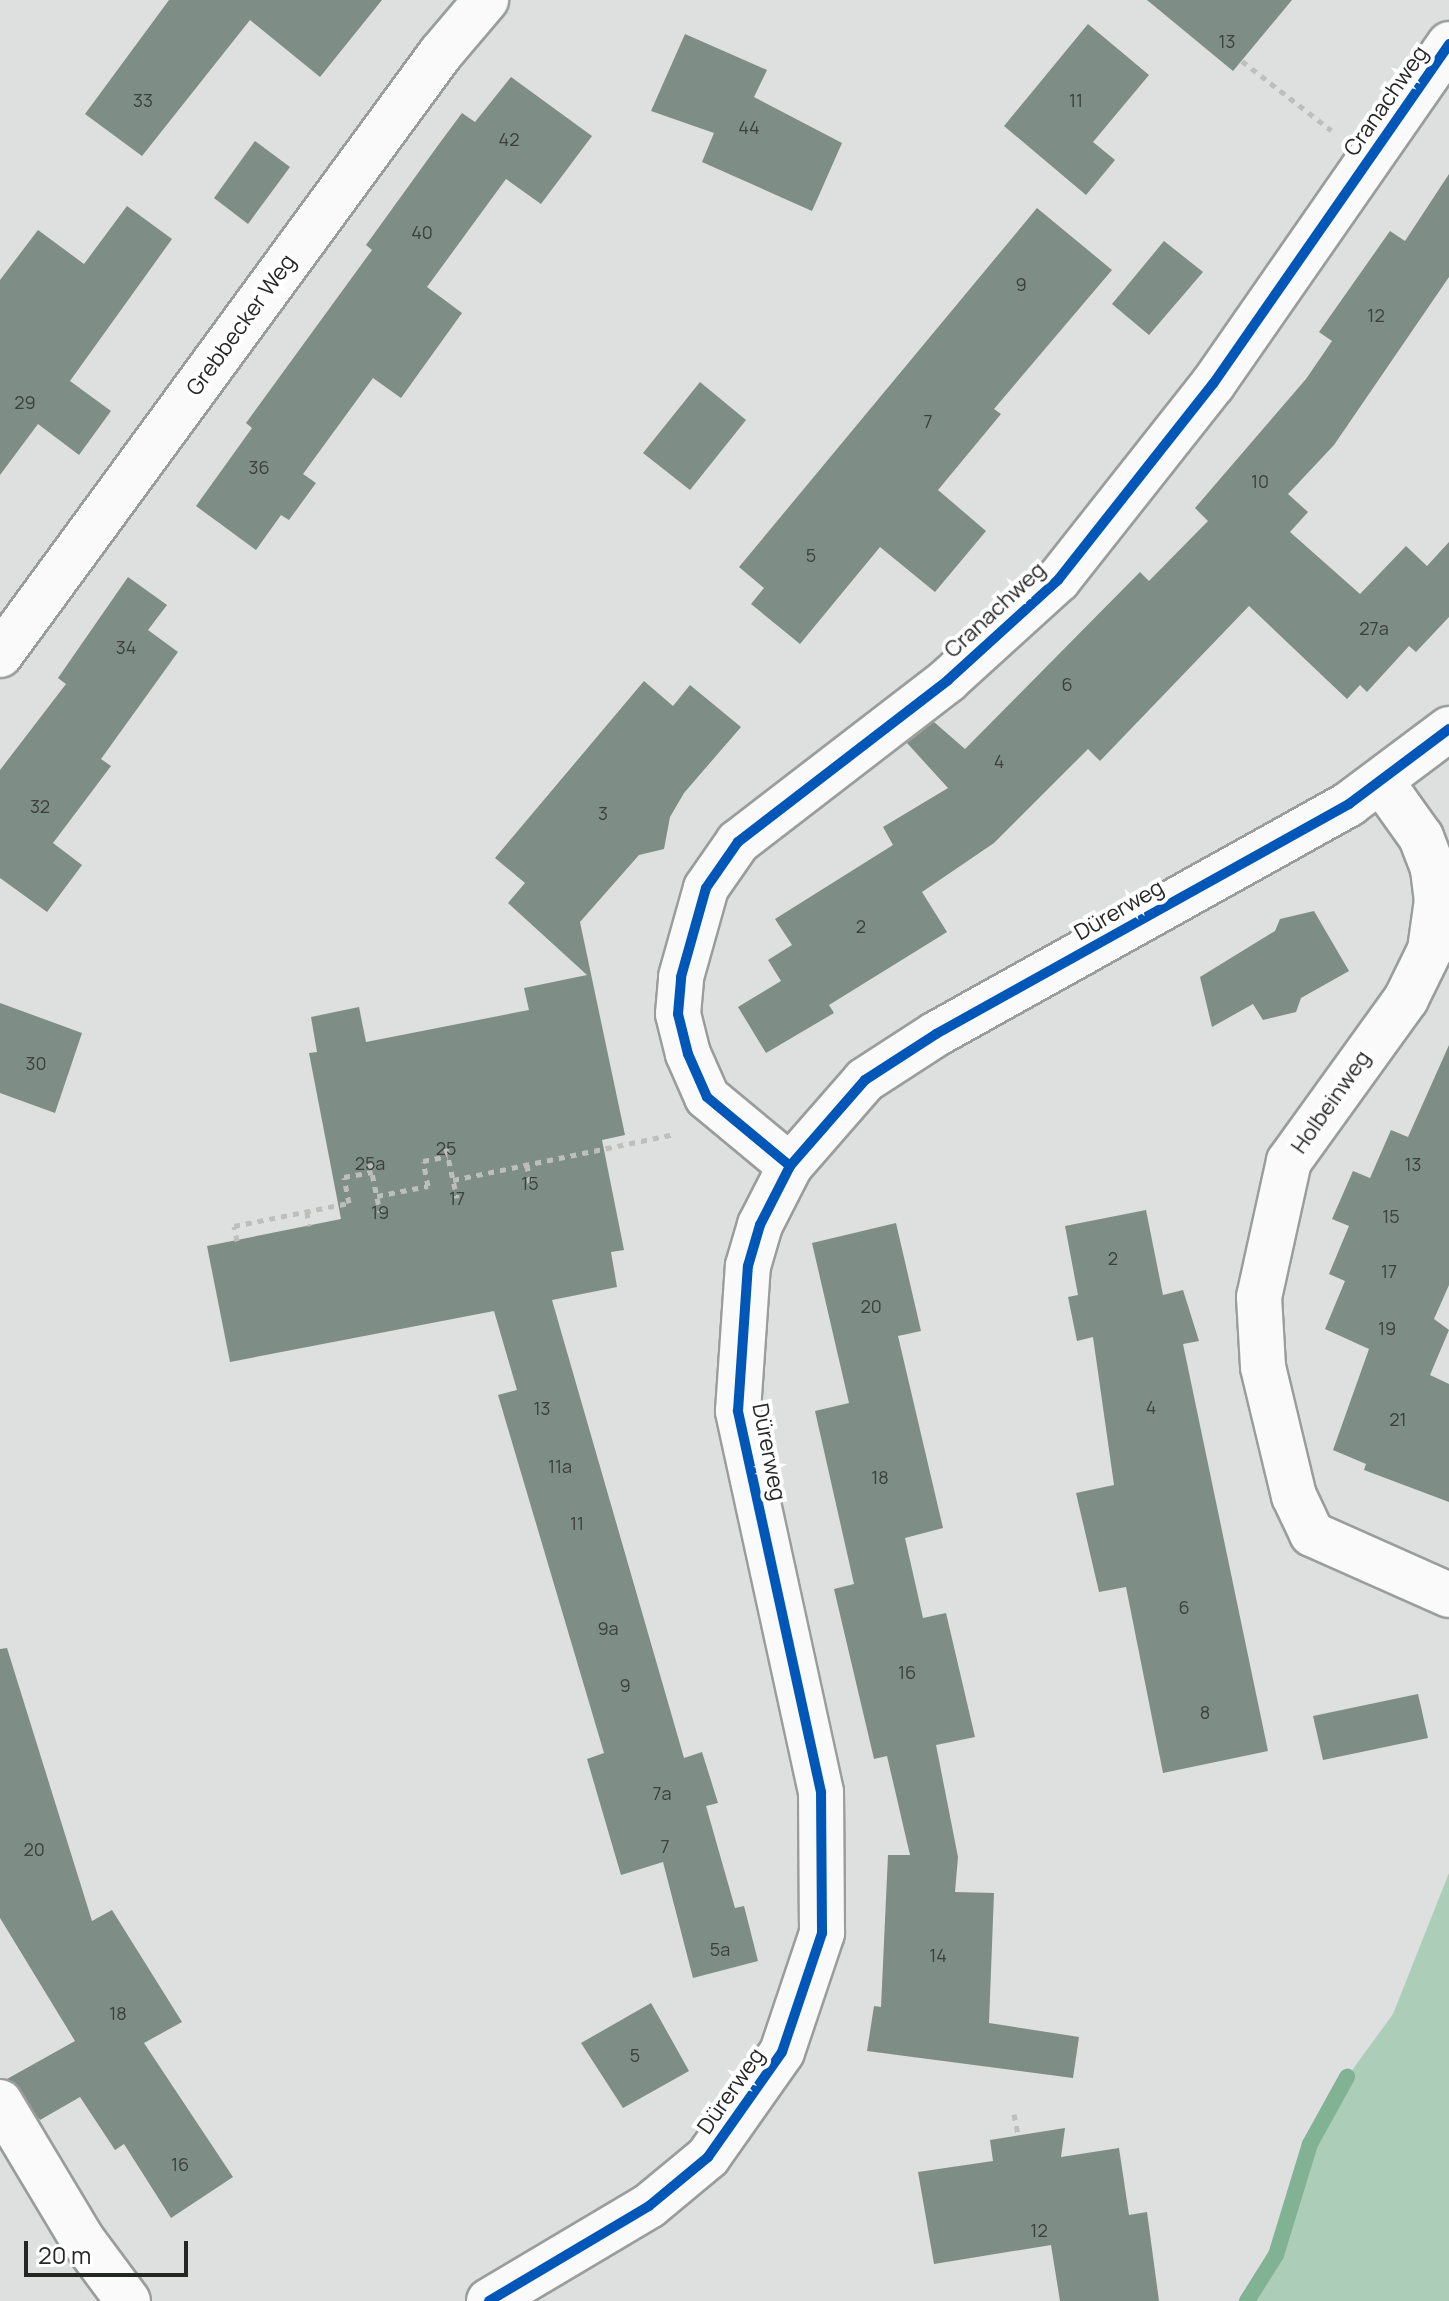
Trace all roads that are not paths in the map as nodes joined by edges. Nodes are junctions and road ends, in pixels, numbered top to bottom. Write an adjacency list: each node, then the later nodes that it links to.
1 (486, 0): 3 (street, Grebbecker Weg)
2 (1449, 44): 6 (street, Cranachweg)
3 (0, 655)
4 (1449, 729): 5 (street, Dürerweg)
5 (1381, 781): 6 (street, Dürerweg); 7 (street, Holbeinweg)
6 (790, 1166): 10 (street, Dürerweg)
7 (1449, 1595)
8 (0, 2102): 9 (street)
9 (128, 2301)
10 (489, 2301)

